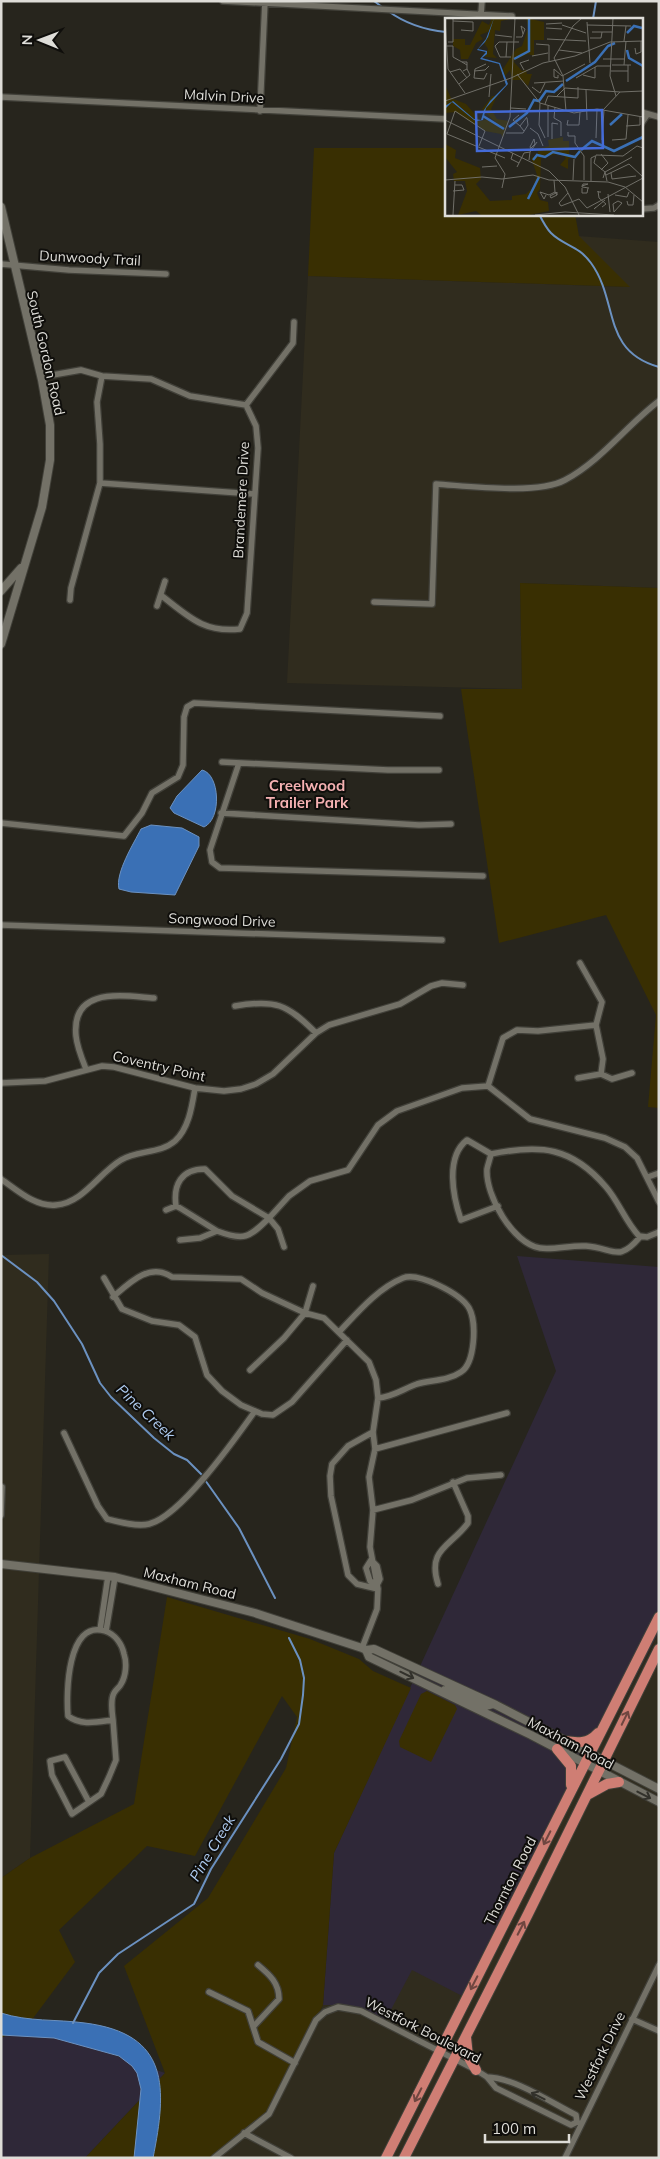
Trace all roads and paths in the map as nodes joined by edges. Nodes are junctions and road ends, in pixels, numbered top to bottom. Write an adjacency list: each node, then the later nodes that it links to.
1 (223, 1): 3 (street)
2 (482, 1): 4 (street)
3 (265, 2): 4 (street); 7 (street)
4 (481, 14): 5 (street)
5 (512, 16)
6 (1, 97): 7 (street, Malvin Drive)
7 (260, 111): 10 (street, Malvin Drive)
8 (644, 114): 9 (street)
9 (659, 117)
10 (445, 119)
11 (659, 205): 13 (street)
12 (1, 207): 15 (main road, South Gordon Road)
13 (642, 209)
14 (1, 264): 15 (street, Dunwoody Trail)
15 (13, 264): 16 (street, Dunwoody Trail); 19 (main road, South Gordon Road)
16 (166, 274)
17 (294, 322): 21 (street)
18 (102, 376): 19 (street); 21 (street); 22 (street)
19 (41, 377): 24 (main road, South Gordon Road)
20 (659, 401): 29 (street)
21 (246, 404): 23 (street, Brandemere Drive)
22 (100, 483): 23 (street); 28 (street)
23 (254, 494): 27 (street, Brandemere Drive)
24 (24, 564): 26 (main road); 31 (main road, South Gordon Road)
25 (165, 581): 27 (street)
26 (1, 591)
27 (162, 596): 30 (street)
28 (70, 600)
29 (374, 602)
30 (157, 606)
31 (5, 619): 32 (main road, South Gordon Road)
32 (1, 644)
33 (440, 716): 38 (street)
34 (222, 762): 35 (street)
35 (239, 763): 36 (street); 37 (street)
36 (439, 770)
37 (221, 813): 39 (street); 40 (street)
38 (1, 823)
39 (451, 824)
40 (483, 876)
41 (1, 925): 42 (street, Songwood Drive)
42 (442, 940)
43 (580, 963): 47 (street)
44 (463, 985): 48 (street, Coventry Point)
45 (154, 998): 49 (street)
46 (235, 1006): 48 (street)
47 (596, 1025): 51 (street); 54 (street)
48 (316, 1033): 55 (street, Coventry Point)
49 (86, 1069): 53 (street, Coventry Point); 55 (street, Coventry Point)
50 (632, 1073): 51 (street)
51 (600, 1074): 52 (street)
52 (578, 1078)
53 (1, 1083)
54 (488, 1086): 58 (street); 64 (street)
55 (195, 1088): 59 (street)
56 (491, 1154): 62 (street); 62 (street); 67 (street)
57 (659, 1174): 58 (street)
58 (648, 1177): 60 (street)
59 (1, 1180)
60 (659, 1202)
61 (176, 1206): 63 (street); 64 (street); 65 (street)
62 (498, 1206): 67 (street)
63 (166, 1210)
64 (269, 1218): 65 (street); 69 (street)
65 (217, 1231): 68 (street)
66 (659, 1232): 67 (street)
67 (640, 1237)
68 (180, 1240)
69 (284, 1247)
70 (104, 1278): 72 (street)
71 (313, 1286): 73 (street)
72 (113, 1297): 73 (street); 78 (street)
73 (306, 1313): 74 (street); 76 (street)
74 (339, 1332): 75 (street); 77 (street)
75 (347, 1340): 77 (street); 78 (street)
76 (250, 1370)
77 (378, 1398): 80 (street)
78 (255, 1411): 81 (street)
79 (506, 1413): 82 (street)
80 (373, 1432): 82 (street); 92 (street)
81 (64, 1433)
82 (375, 1449): 86 (street)
83 (501, 1475): 84 (street)
84 (453, 1482): 86 (street); 91 (street)
85 (2, 1487): 87 (street)
86 (373, 1510): 88 (street)
87 (1, 1514)
88 (371, 1560): 92 (street); 92 (street)
89 (1, 1564): 90 (main road, Maxham Road)
90 (111, 1576): 94 (street); 95 (street); 96 (main road, Maxham Road)
91 (438, 1584)
92 (377, 1587): 96 (street)
93 (659, 1617): 101 (highway, Thornton Road)
94 (100, 1630): 95 (street); 100 (street)
95 (106, 1632): 100 (street)
96 (364, 1649): 98 (main road, Maxham Road, one-way to 98); 99 (main road, Maxham Road)
97 (659, 1649): 105 (highway, one-way to 97)
98 (438, 1690): 99 (main road); 103 (main road, Maxham Road)
99 (493, 1704): 102 (main road, Maxham Road)
100 (113, 1720): 112 (street)
101 (602, 1729): 102 (highway); 104 (highway, Thornton Road)
102 (564, 1740): 104 (main road, Maxham Road)
103 (557, 1749): 106 (main road, Maxham Road); 110 (highway)
104 (589, 1754): 105 (main road, Maxham Road); 106 (highway, Thornton Road)
105 (603, 1761): 107 (highway); 109 (main road, Maxham Road)
106 (584, 1764): 107 (main road, Maxham Road); 110 (highway, Thornton Road)
107 (598, 1772): 108 (main road, Maxham Road); 111 (highway)
108 (619, 1782): 111 (highway); 113 (main road, Maxham Road, one-way to 113)
109 (659, 1789)
110 (569, 1794): 121 (highway, Thornton Road, one-way to 121)
111 (586, 1795): 120 (highway, one-way to 111)
112 (89, 1802): 112 (street)
113 (659, 1802)
114 (258, 1965): 118 (street)
115 (659, 1965): 117 (street, Westfork Drive)
116 (210, 1992): 118 (street)
117 (632, 2019): 119 (street); 126 (street, Westfork Drive)
118 (254, 2026): 123 (street)
119 (659, 2031)
120 (466, 2033): 122 (highway); 124 (highway)
121 (440, 2052): 122 (street, Westfork Boulevard); 123 (street, Westfork Boulevard); 130 (highway, Thornton Road, one-way to 130)
122 (453, 2059): 124 (street, Westfork Boulevard); 131 (highway)
123 (295, 2063): 127 (street, Westfork Boulevard)
124 (476, 2070): 125 (street, Westfork Boulevard)
125 (487, 2077): 126 (street, Westfork Boulevard); 126 (street, Westfork Boulevard, one-way to 125)
126 (579, 2123): 132 (street, Westfork Drive)
127 (244, 2133): 128 (street, Westfork Boulevard); 129 (street)
128 (214, 2158)
129 (291, 2158)
130 (386, 2158)
131 (404, 2158)
132 (565, 2158)

